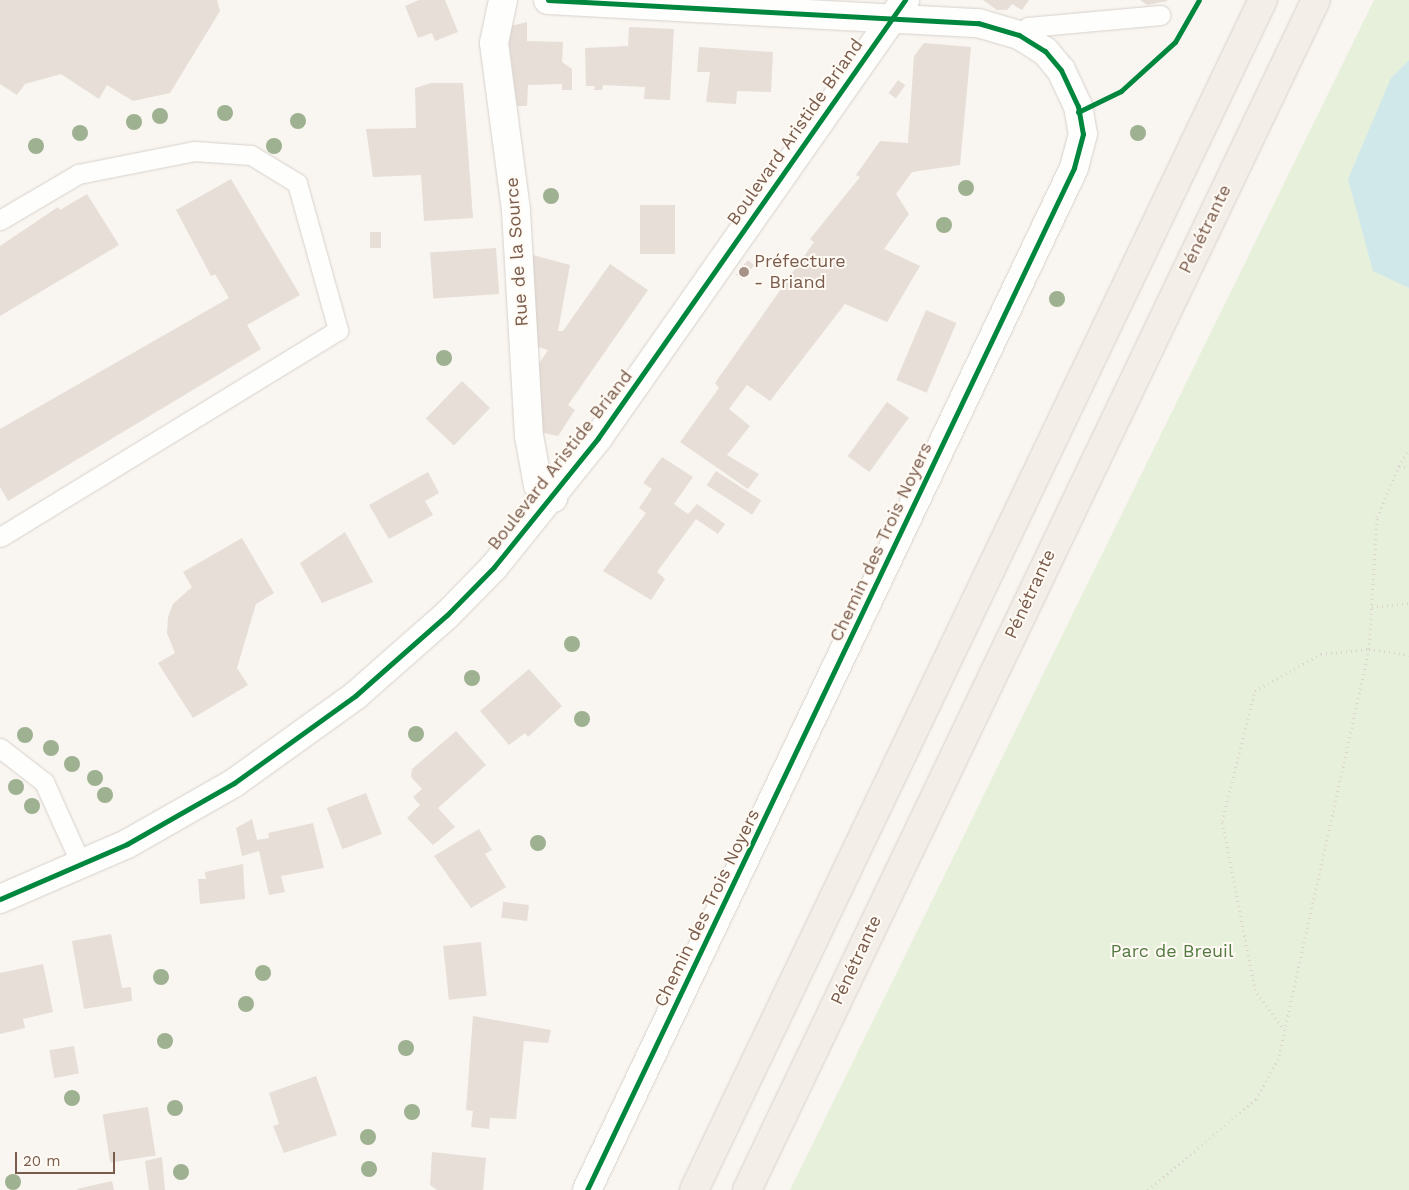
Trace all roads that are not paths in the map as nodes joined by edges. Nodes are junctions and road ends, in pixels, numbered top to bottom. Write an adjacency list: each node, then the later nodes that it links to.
1 (502, 0): 9 (street, Rue de la Source)
2 (548, 0): 5 (street, Chemin des Trois Noyers)
3 (1262, 0): 15 (main road)
4 (1316, 0): 16 (main road, Pénétrante)
5 (897, 10): 7 (street, Chemin des Trois Noyers); 9 (street, Boulevard Aristide Briand)
6 (1160, 15): 7 (lane)
7 (1019, 35): 14 (street, Chemin des Trois Noyers)
8 (0, 220): 10 (lane)
9 (553, 498): 12 (street, Boulevard Aristide Briand)
10 (0, 537)
11 (0, 748): 12 (lane)
12 (82, 866): 13 (street, Boulevard Aristide Briand)
13 (0, 899)
14 (587, 1190)
15 (694, 1190)
16 (747, 1190)

